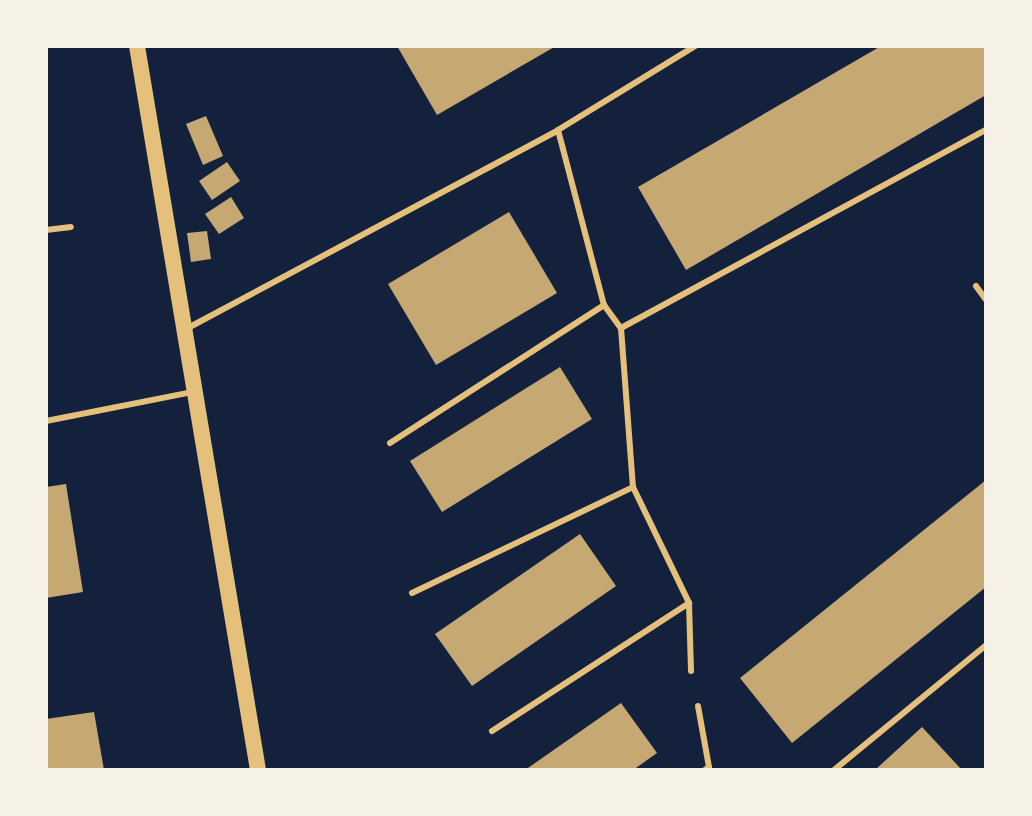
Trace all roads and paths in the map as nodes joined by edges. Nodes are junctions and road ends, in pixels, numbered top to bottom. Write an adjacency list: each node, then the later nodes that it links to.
1 (137, 46): 11 (main road)
2 (695, 46): 3 (lane)
3 (558, 130): 9 (lane); 11 (lane)
4 (986, 130): 10 (lane)
5 (71, 227): 6 (lane)
6 (46, 230)
7 (976, 286): 8 (lane)
8 (986, 300)
9 (604, 305): 10 (lane); 14 (lane)
10 (621, 328): 15 (lane)
11 (186, 329): 12 (main road)
12 (196, 391): 13 (lane); 22 (main road)
13 (46, 421)
14 (390, 443)
15 (633, 487): 16 (lane); 17 (lane)
16 (412, 593)
17 (689, 603): 19 (lane); 21 (lane)
18 (986, 645): 24 (lane)
19 (691, 671)
20 (698, 706): 23 (lane)
21 (492, 731)
22 (258, 770)
23 (705, 770)
24 (834, 770)

